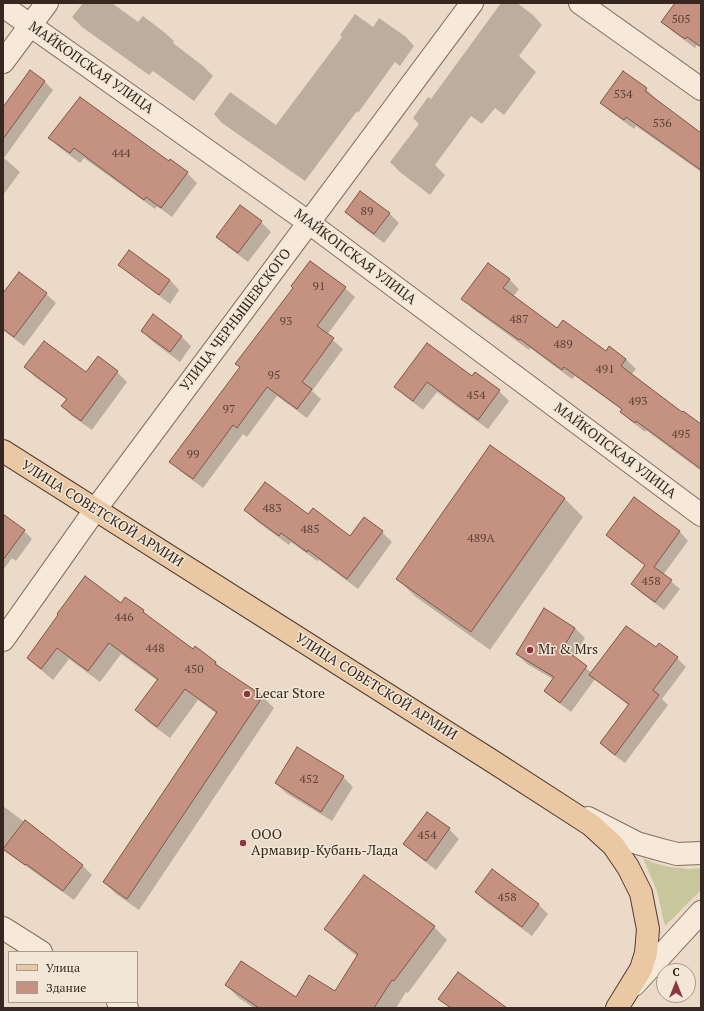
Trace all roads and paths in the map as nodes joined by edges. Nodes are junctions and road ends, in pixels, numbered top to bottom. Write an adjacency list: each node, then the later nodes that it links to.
1 (47, 3): 5 (street)
2 (472, 3): 8 (street, УЛИЦА ЧЕРНЫШЕВСКОГО)
3 (580, 3): 7 (street)
4 (3, 6): 5 (street, МАЙКОПСКАЯ УЛИЦА)
5 (31, 25): 6 (street); 8 (street, МАЙКОПСКАЯ УЛИЦА)
6 (3, 62)
7 (701, 89)
8 (308, 222): 10 (street, УЛИЦА ЧЕРНЫШЕВСКОГО); 11 (street, МАЙКОПСКАЯ УЛИЦА)
9 (3, 450): 10 (main road, УЛИЦА СОВЕТСКОЙ АРМИИ)
10 (95, 510): 12 (street, УЛИЦА ЧЕРНЫШЕВСКОГО); 13 (main road, УЛИЦА СОВЕТСКОЙ АРМИИ)
11 (701, 515)
12 (3, 640)
13 (560, 805): 14 (street); 18 (main road, УЛИЦА СОВЕТСКОЙ АРМИИ)
14 (701, 853)
15 (701, 912): 18 (street)
16 (3, 928): 17 (street)
17 (39, 951)
18 (629, 990): 19 (main road, УЛИЦА СОВЕТСКОЙ АРМИИ)
19 (617, 1008)

